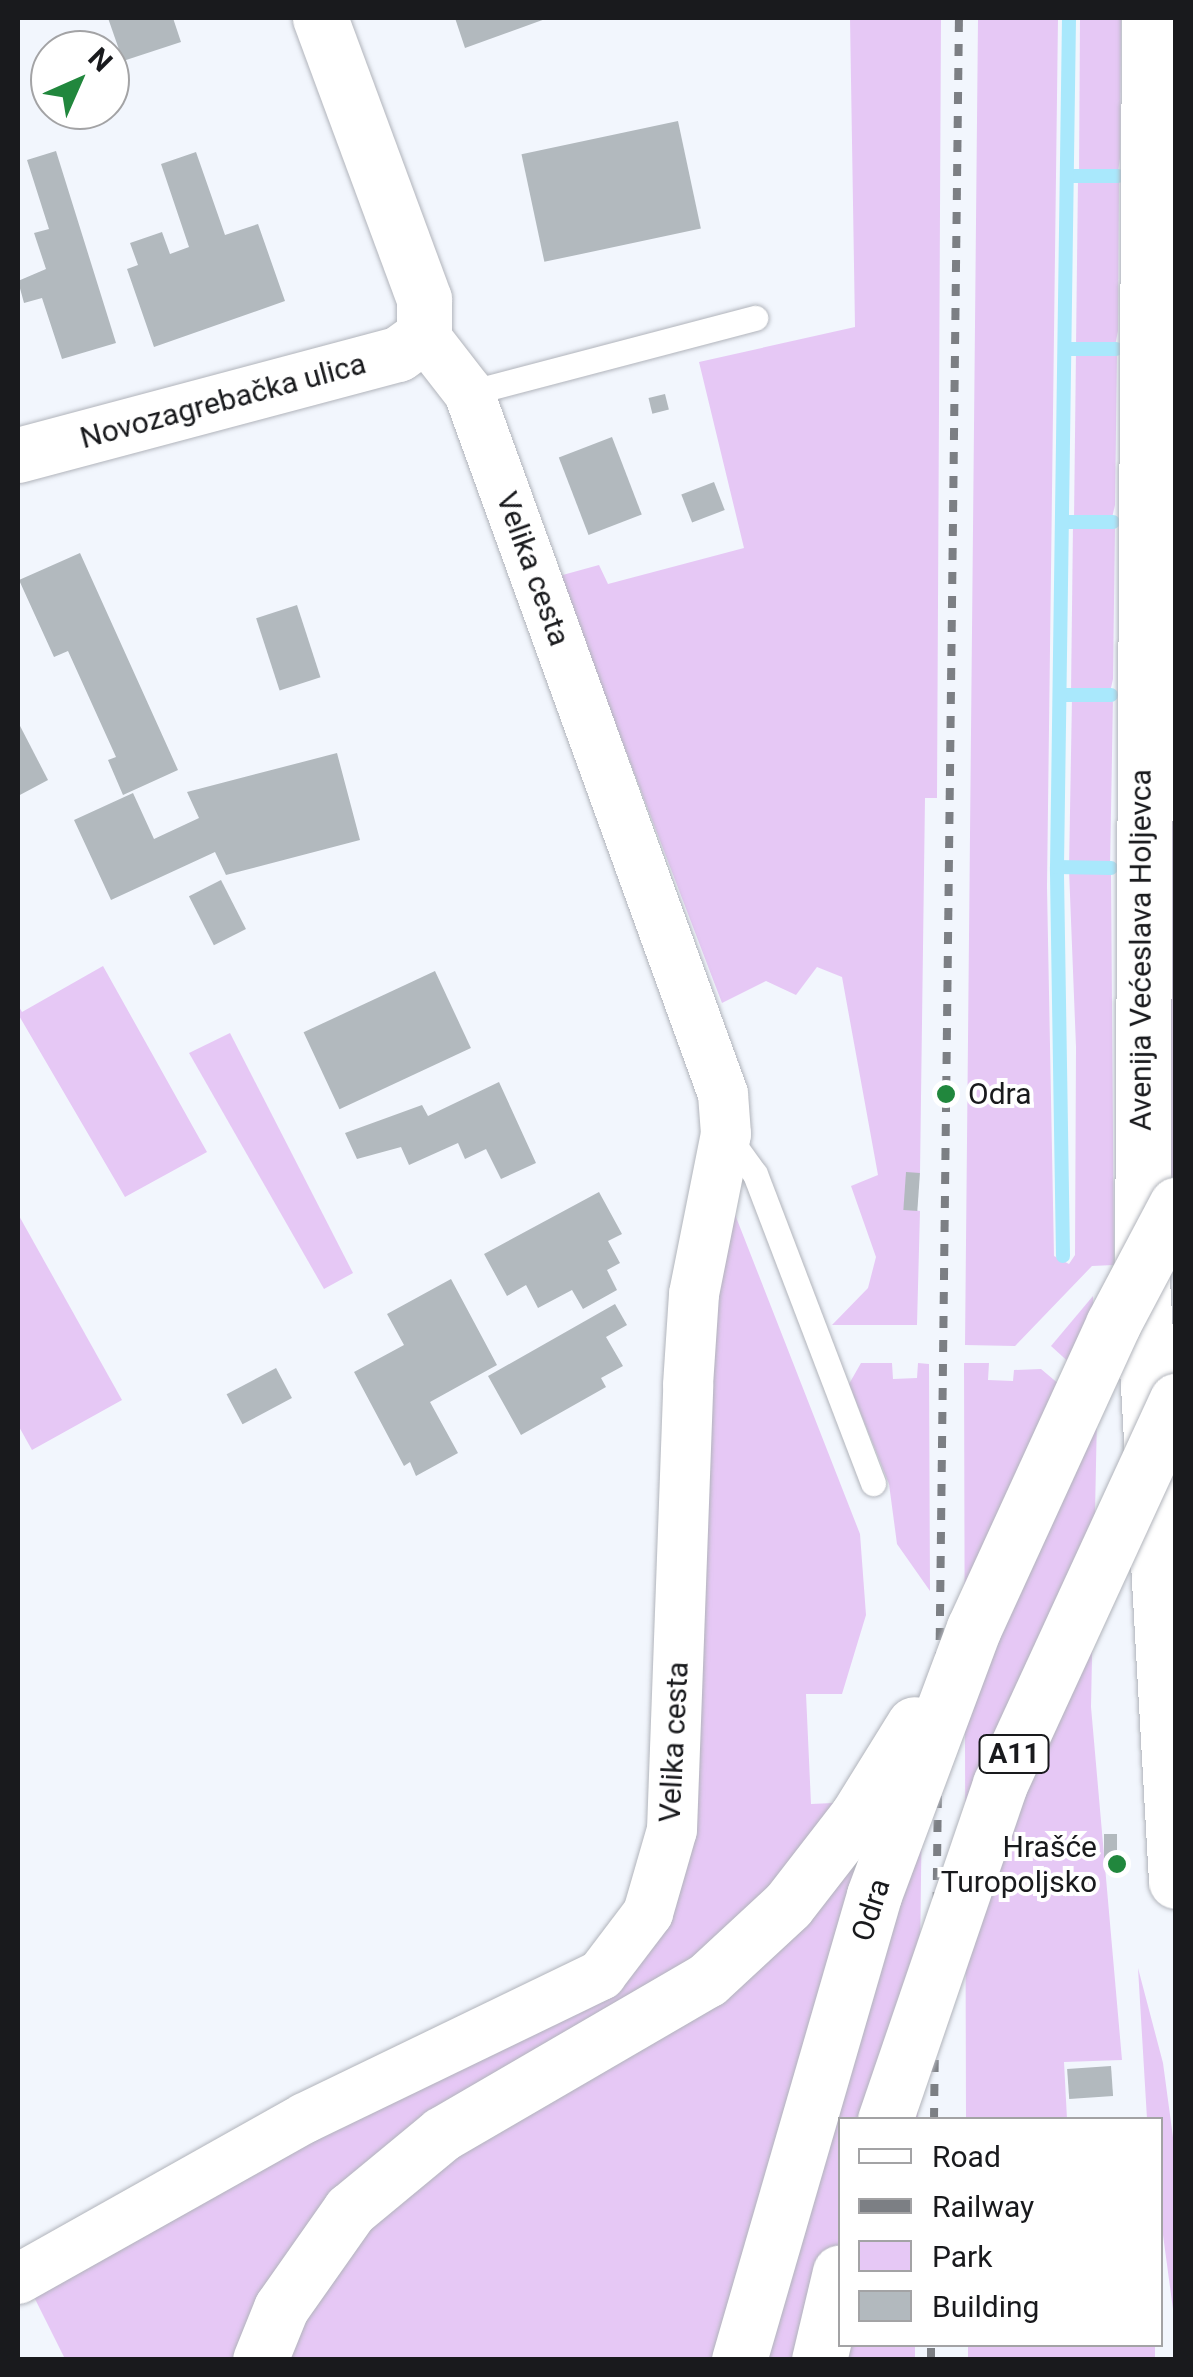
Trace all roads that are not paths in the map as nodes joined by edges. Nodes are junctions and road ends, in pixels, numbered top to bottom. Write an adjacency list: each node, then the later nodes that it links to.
1 (320, 18): 4 (main road)
2 (1149, 18): 12 (main road, Avenija Većeslava Holjevca)
3 (755, 318): 5 (lane)
4 (424, 336): 5 (street, Velika cesta); 6 (main road, Novozagrebačka ulica)
5 (468, 393): 7 (street, Velika cesta)
6 (18, 456)
7 (726, 1134): 10 (lane, Velika cesta); 14 (street, Velika cesta)
8 (1176, 1205): 11 (main road, Odra / A11, bridge)
9 (1176, 1402): 13 (main road, A11, bridge)
10 (872, 1484)
11 (974, 1628): 16 (main road, bridge); 17 (main road, Odra / A11, bridge)
12 (1176, 1882)
13 (886, 2117)
14 (18, 2280)
15 (838, 2280): 18 (main road)
16 (260, 2360)
17 (740, 2360)
18 (819, 2360)

